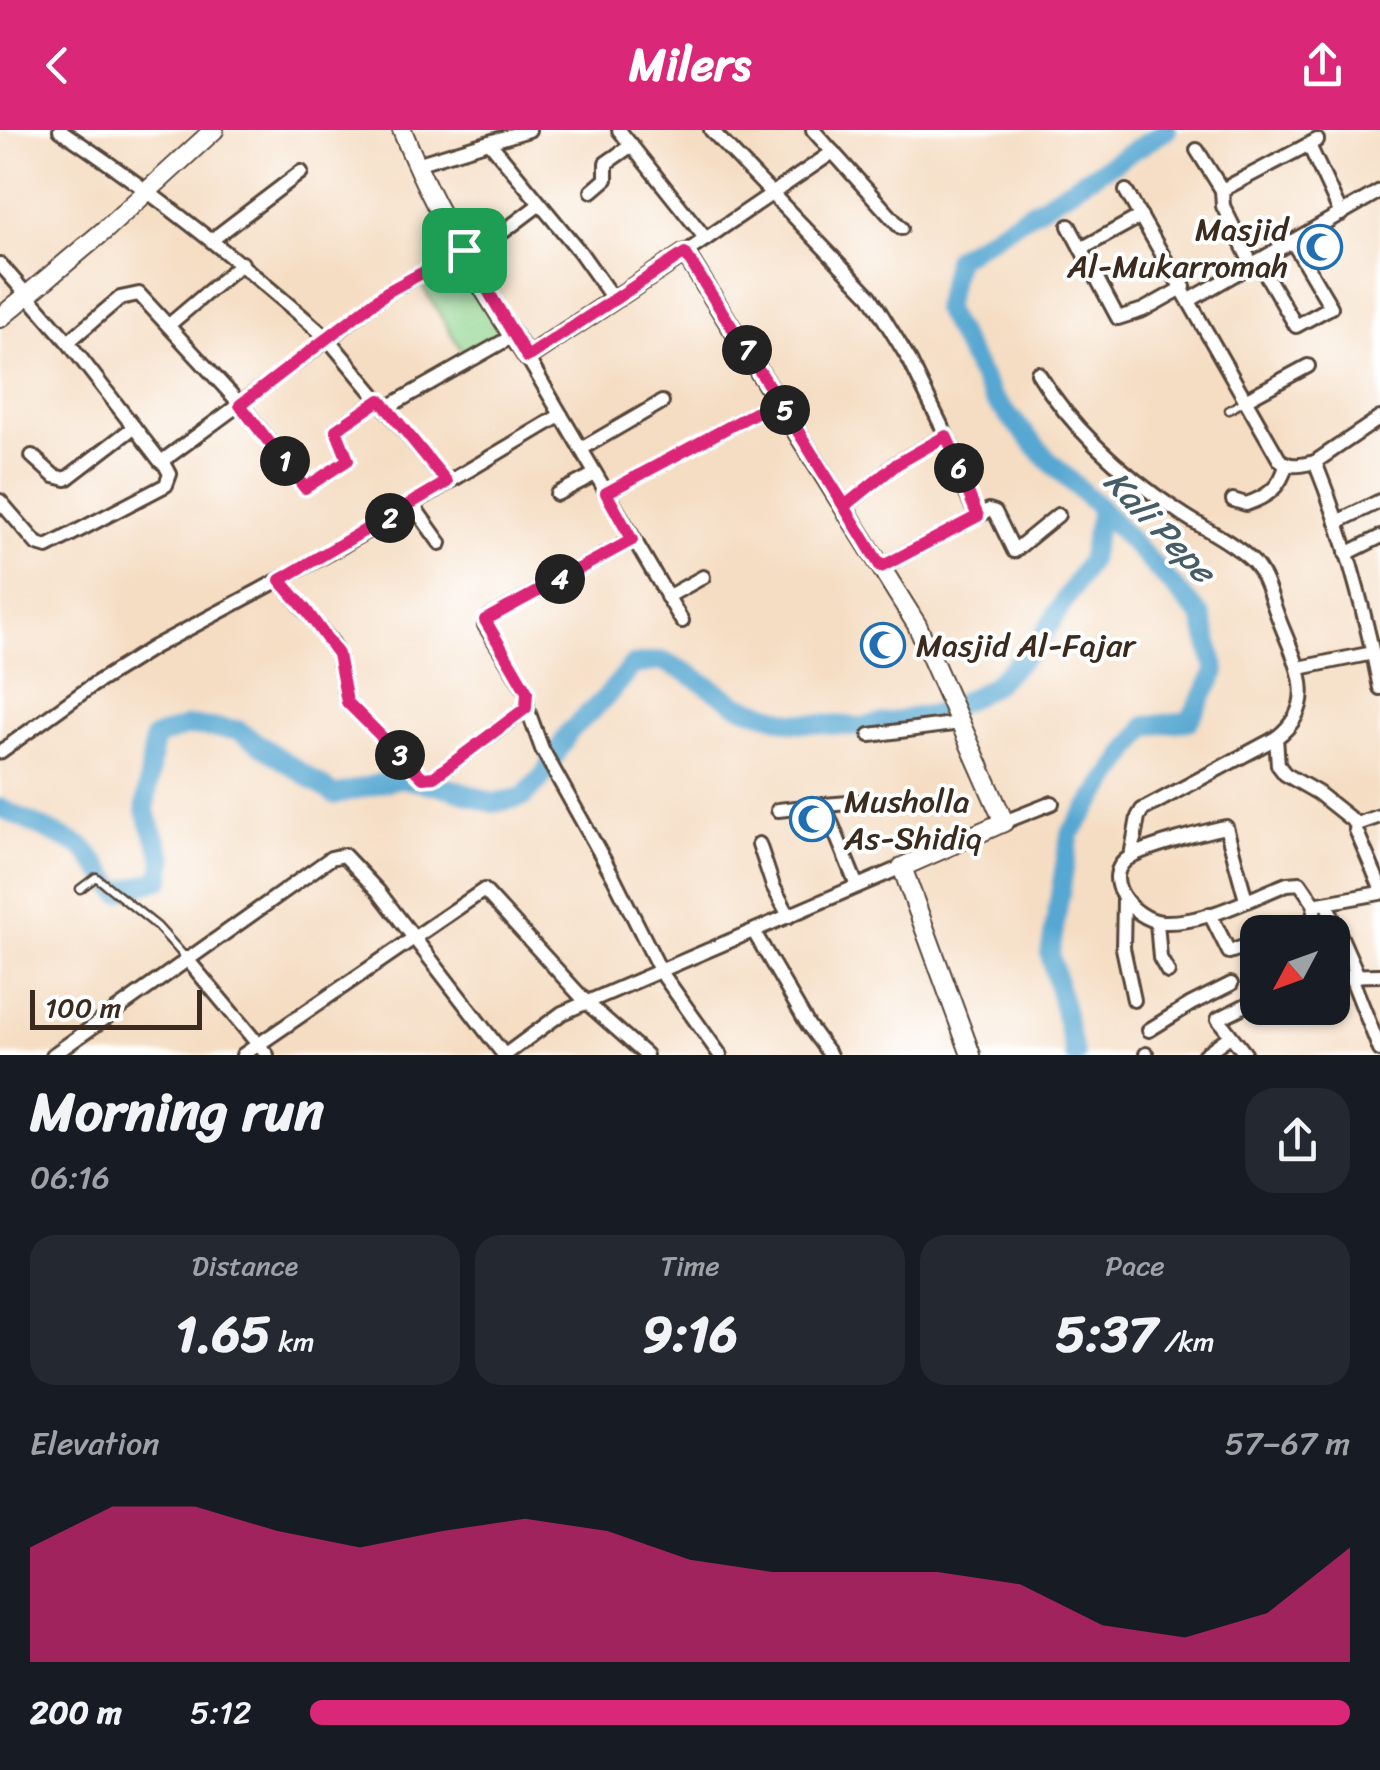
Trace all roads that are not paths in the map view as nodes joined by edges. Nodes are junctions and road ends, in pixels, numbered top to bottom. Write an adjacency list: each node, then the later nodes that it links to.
1 (60, 130): 14 (street)
2 (214, 130): 14 (street)
3 (402, 130): 12 (street)
4 (529, 130): 8 (street)
5 (620, 130): 9 (street)
6 (711, 130): 19 (street)
7 (813, 130): 11 (street)
8 (490, 143): 12 (street); 20 (street)
9 (632, 146): 16 (street); 26 (street)
10 (1197, 150): 15 (street)
11 (832, 152): 19 (street); 24 (street)
12 (416, 164): 29 (street)
13 (301, 172): 25 (street)
14 (148, 190): 25 (street); 34 (street)
15 (1222, 190): 21 (street); 32 (street)
16 (592, 191)
17 (1126, 191): 22 (street)
18 (1380, 191): 21 (street)
19 (771, 194): 26 (street); 54 (street)
20 (540, 204): 29 (street); 36 (street)
21 (1341, 214): 27 (street)
22 (1141, 216): 28 (street); 35 (street)
23 (1068, 226): 28 (street)
24 (900, 228)
25 (212, 239): 31 (street)
26 (706, 239): 30 (street)
27 (1292, 241): 32 (street); 32 (street)
28 (1082, 248): 35 (street)
29 (464, 250): 39 (street); 40 (street)
30 (685, 253): 36 (street); 45 (street)
31 (242, 263): 38 (street); 40 (street)
32 (1255, 263): 35 (street)
33 (0, 264): 34 (street)
34 (28, 294): 37 (street); 41 (street)
35 (1187, 294): 46 (street)
36 (614, 300): 42 (street)
37 (0, 318)
38 (170, 324): 41 (street); 49 (street)
39 (513, 336): 42 (street); 48 (street)
40 (328, 339): 48 (street); 49 (street)
41 (68, 342): 53 (street)
42 (527, 357): 51 (street)
43 (1308, 366): 46 (street)
44 (1038, 373): 84 (street)
45 (779, 400): 62 (street); 68 (street)
46 (1245, 400): 50 (lane); 59 (street)
47 (662, 402): 55 (street)
48 (383, 404): 49 (street); 61 (street)
49 (240, 405): 57 (street)
50 (1230, 410)
51 (562, 414): 55 (street); 61 (street)
52 (1380, 418): 58 (street)
53 (134, 427): 56 (street); 57 (street)
54 (946, 436): 68 (street); 70 (street)
55 (581, 448): 60 (street)
56 (32, 456)
57 (164, 461): 65 (street)
58 (1315, 462): 59 (street); 71 (street)
59 (1286, 465): 64 (street)
60 (595, 474): 62 (street); 63 (street)
61 (447, 482): 67 (street)
62 (606, 493): 73 (street)
63 (557, 494)
64 (1233, 500)
65 (0, 501)
66 (1380, 501): 71 (street)
67 (412, 504): 74 (street); 78 (street)
68 (845, 506): 76 (street)
69 (1058, 515): 70 (street)
70 (978, 516): 76 (street)
71 (1337, 522): 75 (street)
72 (1380, 538): 75 (street)
73 (632, 540): 79 (street); 86 (street)
74 (440, 543)
75 (1346, 554): 81 (street)
76 (881, 567): 87 (street)
77 (703, 576): 79 (street)
78 (280, 580): 86 (street); 90 (street)
79 (667, 597): 82 (street)
80 (1380, 601): 81 (street)
81 (1364, 608): 83 (street)
82 (682, 621)
83 (1375, 645): 84 (street); 85 (street)
84 (1299, 668): 89 (street)
85 (1380, 688)
86 (526, 708): 115 (street)
87 (960, 721): 88 (street); 96 (street)
88 (870, 735)
89 (1268, 742): 97 (street); 99 (street)
90 (0, 752)
91 (874, 801): 93 (street)
92 (1052, 803): 96 (street)
93 (824, 804): 94 (street); 101 (street)
94 (778, 810)
95 (1380, 816): 97 (street)
96 (1004, 822): 100 (street)
97 (1357, 824): 103 (street)
98 (758, 844): 109 (street)
99 (1131, 856): 104 (street); 105 (street)
100 (902, 867): 101 (street); 136 (street)
101 (858, 886): 109 (street)
102 (80, 889): 114 (lane)
103 (1380, 890): 106 (street)
104 (1124, 900): 110 (street); 122 (street)
105 (1246, 900): 106 (street); 107 (street)
106 (1321, 904): 108 (street); 119 (street)
107 (1210, 914): 110 (street); 113 (street)
108 (1316, 915)
109 (790, 916): 111 (street)
110 (1157, 922): 116 (street)
111 (754, 932): 115 (street); 135 (street)
112 (414, 937): 114 (street); 123 (street); 128 (street); 132 (street)
113 (1240, 948)
114 (186, 958): 128 (street); 130 (street)
115 (660, 972): 123 (street); 134 (street)
116 (1168, 972)
117 (1380, 975): 119 (street)
118 (1350, 977): 119 (street)
119 (1354, 977): 129 (street)
120 (1231, 984): 121 (street)
121 (1203, 997): 125 (street); 126 (street)
122 (1134, 1000)
123 (587, 1002): 132 (street); 133 (street)
124 (1240, 1007): 125 (street)
125 (1218, 1018): 127 (street)
126 (1149, 1030)
127 (1230, 1036): 137 (street); 138 (street)
128 (262, 1049): 131 (street)
129 (1380, 1050)
130 (52, 1055)
131 (243, 1055)
132 (504, 1055)
133 (646, 1055)
134 (720, 1055)
135 (830, 1055)
136 (971, 1055)
137 (1204, 1055)
138 (1246, 1055)

